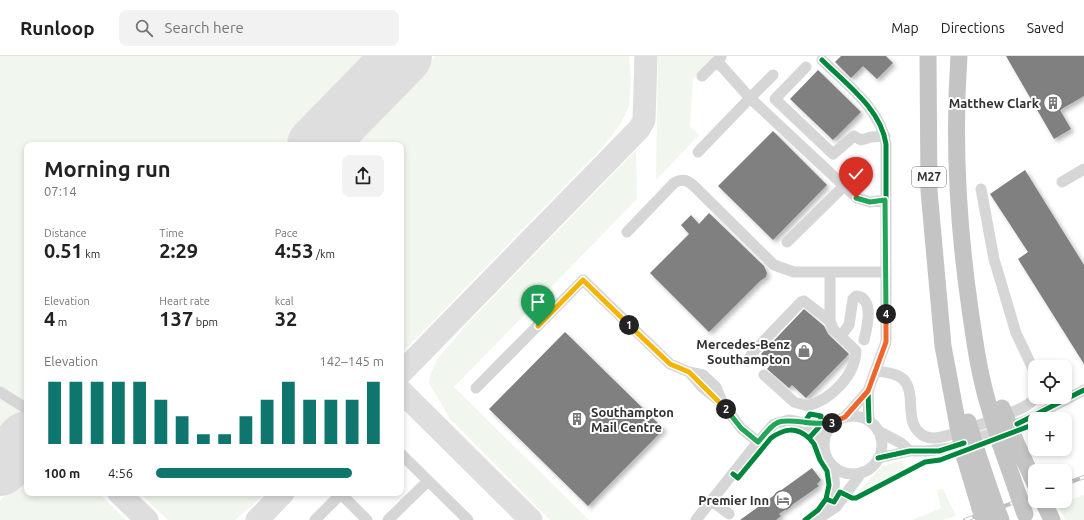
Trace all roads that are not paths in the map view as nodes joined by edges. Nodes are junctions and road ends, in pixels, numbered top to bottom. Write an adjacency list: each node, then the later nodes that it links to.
1 (928, 56): 53 (highway, M27, bridge)
2 (959, 56): 40 (highway, M27, bridge)
3 (719, 59): 7 (street); 8 (street)
4 (822, 60): 11 (street)
5 (806, 67): 9 (street)
6 (773, 75): 8 (street)
7 (702, 76)
8 (750, 98): 10 (street); 12 (street)
9 (786, 111): 10 (street); 11 (street)
10 (776, 123): 15 (street)
11 (885, 136): 17 (street)
12 (698, 152)
13 (1084, 169): 14 (street)
14 (1062, 182)
15 (844, 186): 17 (street); 19 (street)
16 (981, 189): 25 (street)
17 (885, 200): 21 (street)
18 (626, 232): 20 (street)
19 (787, 242)
20 (830, 272): 21 (street); 22 (street)
21 (886, 272): 27 (street)
22 (830, 321): 23 (street); 26 (street)
23 (841, 336): 24 (street); 28 (street)
24 (864, 340)
25 (1029, 360)
26 (748, 361)
27 (876, 371): 31 (street); 33 (street)
28 (764, 375)
29 (476, 388): 41 (street)
30 (1084, 390): 43 (street)
31 (868, 391): 35 (street); 36 (street)
32 (0, 392): 34 (street)
33 (1028, 404)
34 (24, 407)
35 (845, 417): 36 (street); 38 (street)
36 (869, 421): 39 (street)
37 (804, 423): 38 (street); 41 (street); 42 (street)
38 (833, 423): 42 (street)
39 (878, 431): 43 (street); 45 (street)
40 (1007, 440): 48 (highway, M27); 56 (highway, M27, bridge)
41 (758, 442): 52 (street)
42 (824, 445): 46 (street)
43 (910, 451): 45 (street)
44 (404, 457): 49 (street)
45 (878, 458): 47 (street)
46 (832, 465): 47 (street); 55 (street)
47 (862, 472): 55 (street)
48 (1028, 473)
49 (428, 481): 57 (street); 60 (street)
50 (339, 496): 58 (street)
51 (343, 496): 59 (street)
52 (712, 501): 54 (street); 61 (street)
53 (986, 510): 62 (highway, M27, bridge)
54 (729, 514)
55 (820, 517)
56 (1026, 517)
57 (462, 518)
58 (315, 520)
59 (367, 520)
60 (388, 520)
61 (696, 520)
62 (1001, 520)

